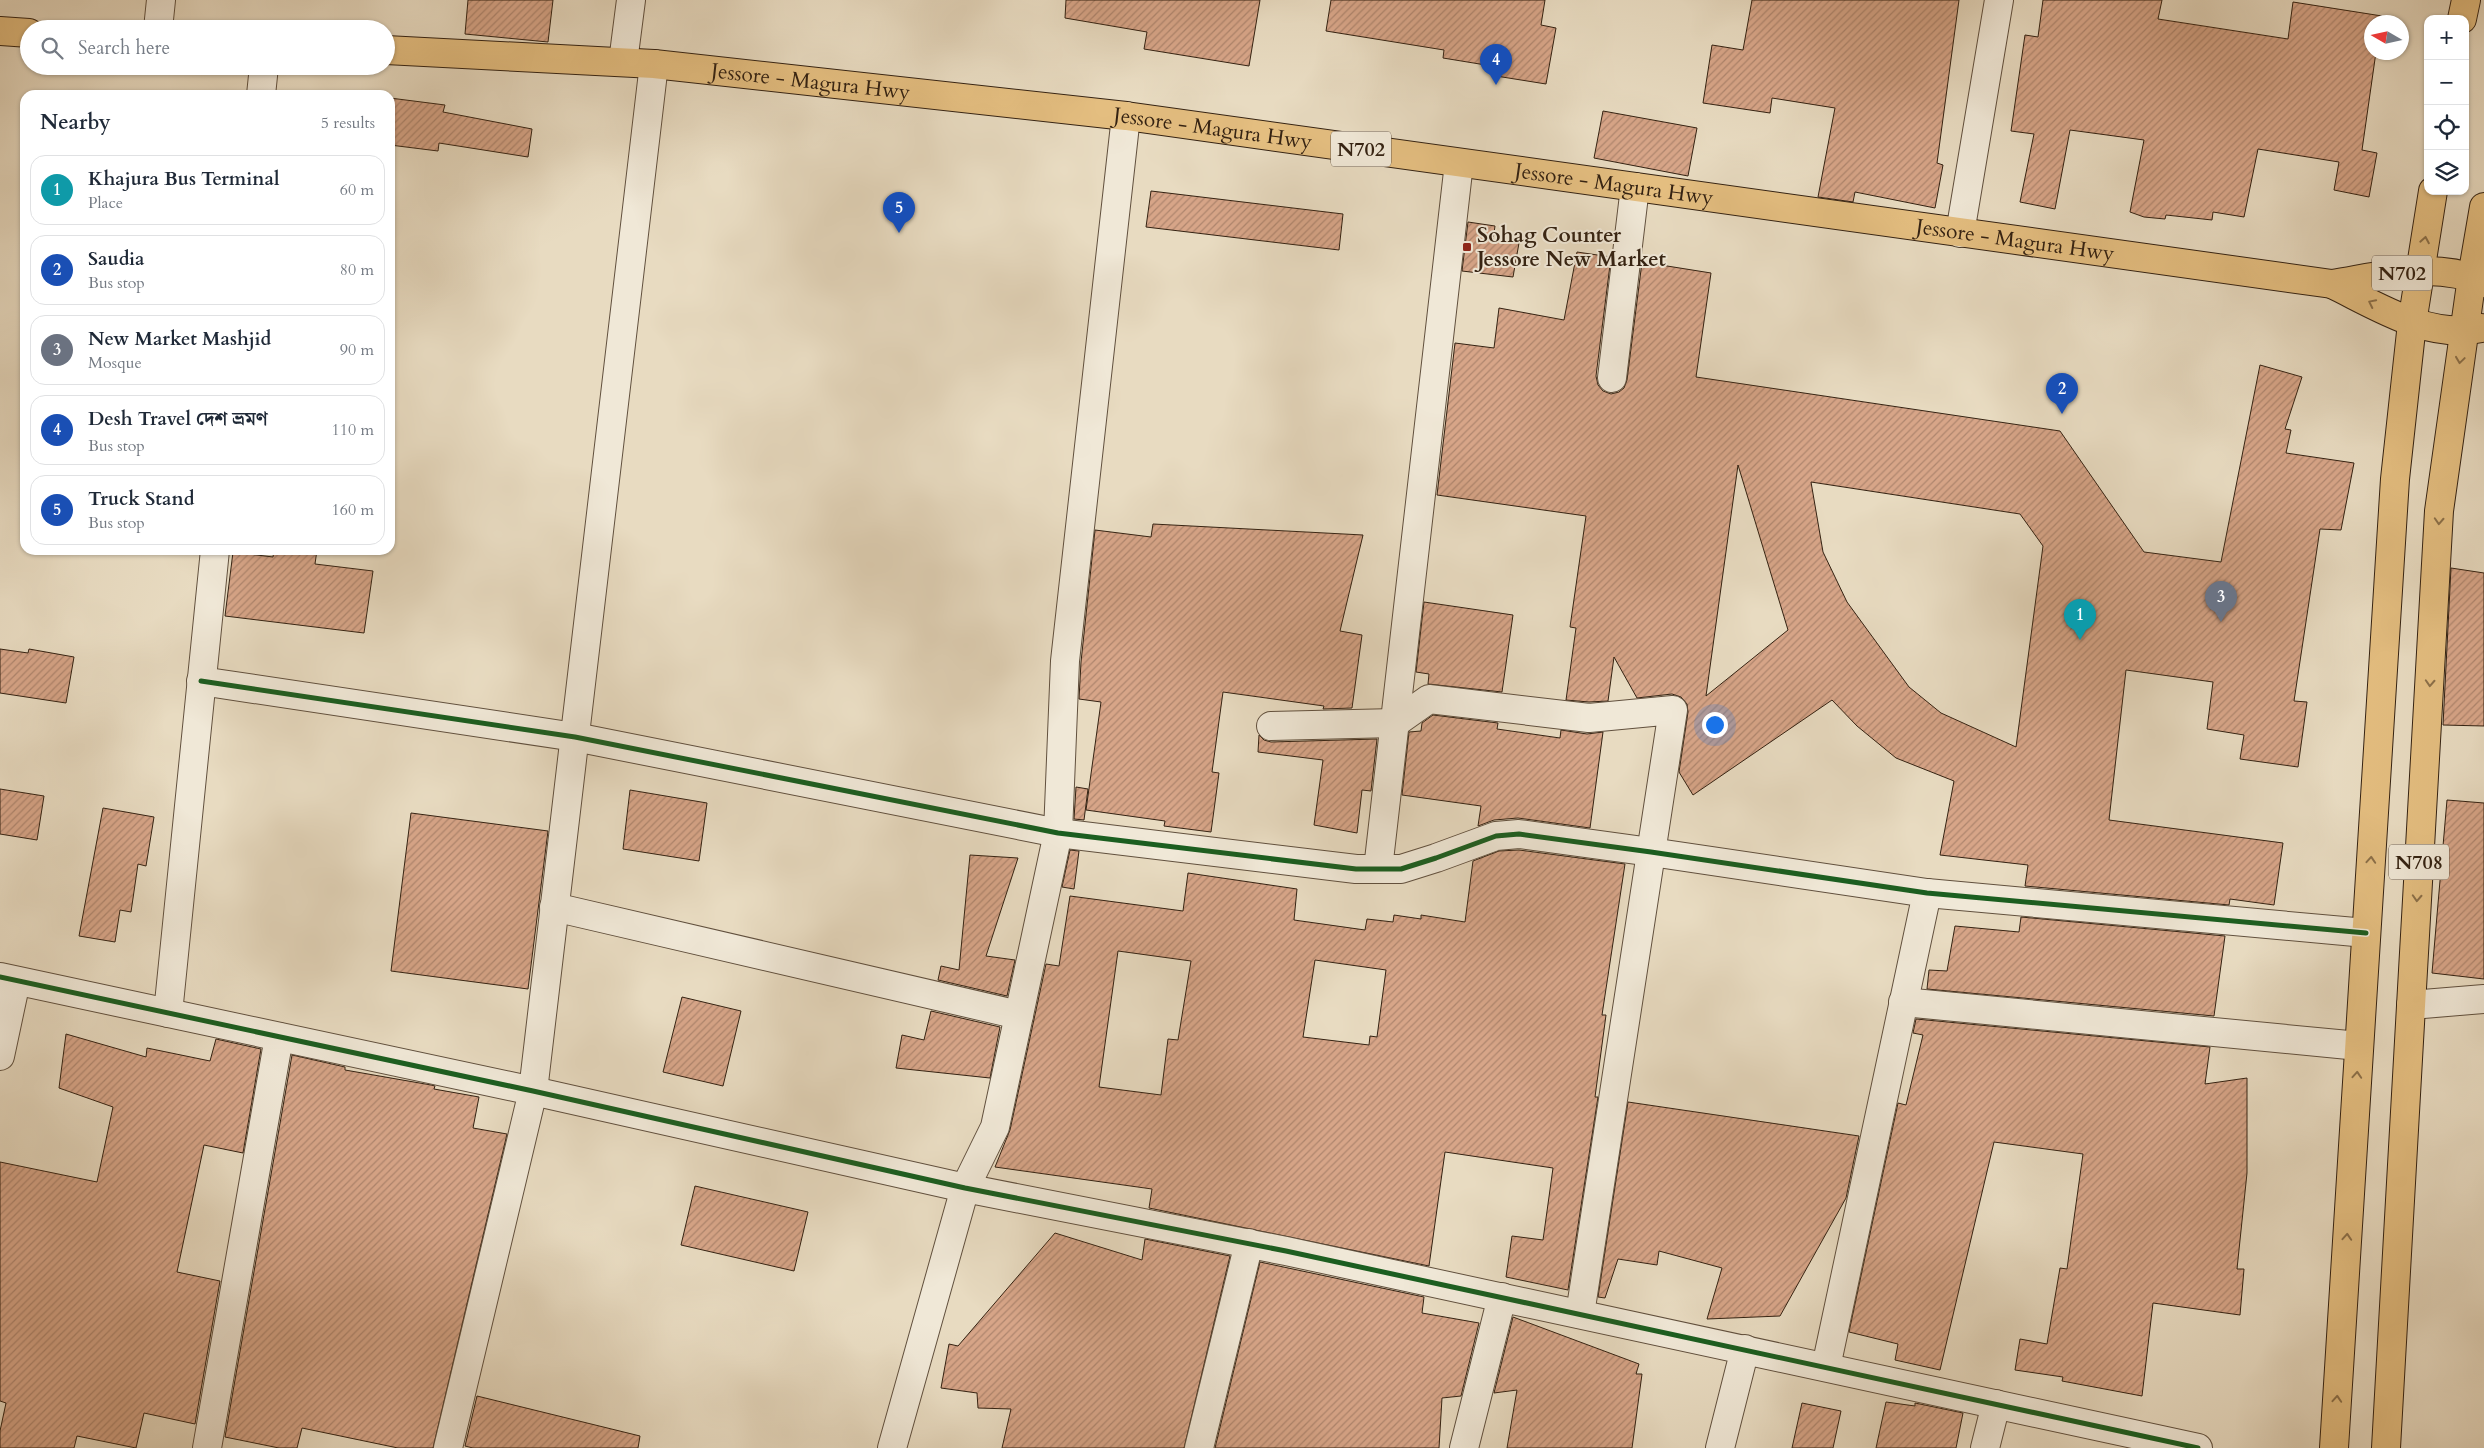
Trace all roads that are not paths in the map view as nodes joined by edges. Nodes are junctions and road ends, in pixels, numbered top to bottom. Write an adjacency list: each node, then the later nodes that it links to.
1 (161, 0): 6 (street)
2 (631, 0): 10 (street)
3 (1999, 0): 19 (street)
4 (2466, 0): 5 (highway)
5 (2463, 15)
6 (159, 20)
7 (0, 32): 8 (highway)
8 (20, 33)
9 (395, 50): 10 (highway, Jessore - Magura Hwy / N702)
10 (623, 62): 11 (highway, Jessore - Magura Hwy / N702)
11 (654, 64): 14 (highway, Jessore - Magura Hwy / N702); 30 (street)
12 (263, 75): 13 (street)
13 (262, 90)
14 (1126, 116): 15 (highway, Jessore - Magura Hwy / N702); 31 (street)
15 (1459, 163): 16 (highway, Jessore - Magura Hwy / N702); 28 (street)
16 (1635, 187): 19 (highway, Jessore - Magura Hwy / N702); 25 (street)
17 (2432, 195): 20 (highway, N708, one-way to 17)
18 (2484, 206): 21 (highway, N708)
19 (1960, 233): 22 (highway, Jessore - Magura Hwy / N702)
20 (2420, 270): 21 (highway, Jessore - Magura Hwy / N702); 22 (highway, Jessore - Magura Hwy / N702); 23 (highway, N708)
21 (2478, 280): 24 (highway, N708)
22 (2332, 284): 23 (highway, Jessore - Magura Hwy / N702, one-way to 22)
23 (2412, 322): 24 (highway, Jessore - Magura Hwy / N702); 36 (highway, N708, one-way to 23)
24 (2474, 330): 40 (highway, N708, one-way to 40)
25 (1612, 378)
26 (215, 555): 27 (street)
27 (202, 681): 30 (street); 41 (street)
28 (1395, 723): 29 (street); 32 (street); 33 (street)
29 (1272, 726)
30 (574, 737): 31 (street); 35 (street)
31 (1058, 833): 33 (street); 42 (street)
32 (1651, 852): 33 (street); 34 (street); 50 (street)
33 (1378, 869)
34 (1927, 893): 36 (street); 39 (street)
35 (554, 907): 42 (street); 46 (street)
36 (2366, 934): 44 (highway, N708)
37 (8, 979): 41 (street); 45 (street)
38 (2484, 999): 40 (street)
39 (1903, 1002): 44 (street); 52 (street)
40 (2411, 1005): 63 (highway, N708)
41 (168, 1013): 43 (street)
42 (1019, 1015): 47 (street)
43 (279, 1037): 46 (street); 54 (street)
44 (2359, 1046): 62 (highway, N708, one-way to 44)
45 (0, 1056)
46 (533, 1091): 47 (street); 55 (street)
47 (965, 1188): 48 (street); 56 (street)
48 (1249, 1243): 49 (street); 57 (street)
49 (1502, 1297): 50 (street); 58 (street)
50 (1580, 1314): 51 (street)
51 (1745, 1349): 52 (street); 59 (street)
52 (1826, 1367): 53 (street)
53 (1996, 1404): 60 (street); 61 (street)
54 (207, 1448)
55 (448, 1448)
56 (892, 1448)
57 (1198, 1448)
58 (1464, 1448)
59 (1720, 1448)
60 (1985, 1448)
61 (2198, 1448)
62 (2334, 1448)
63 (2386, 1448)

